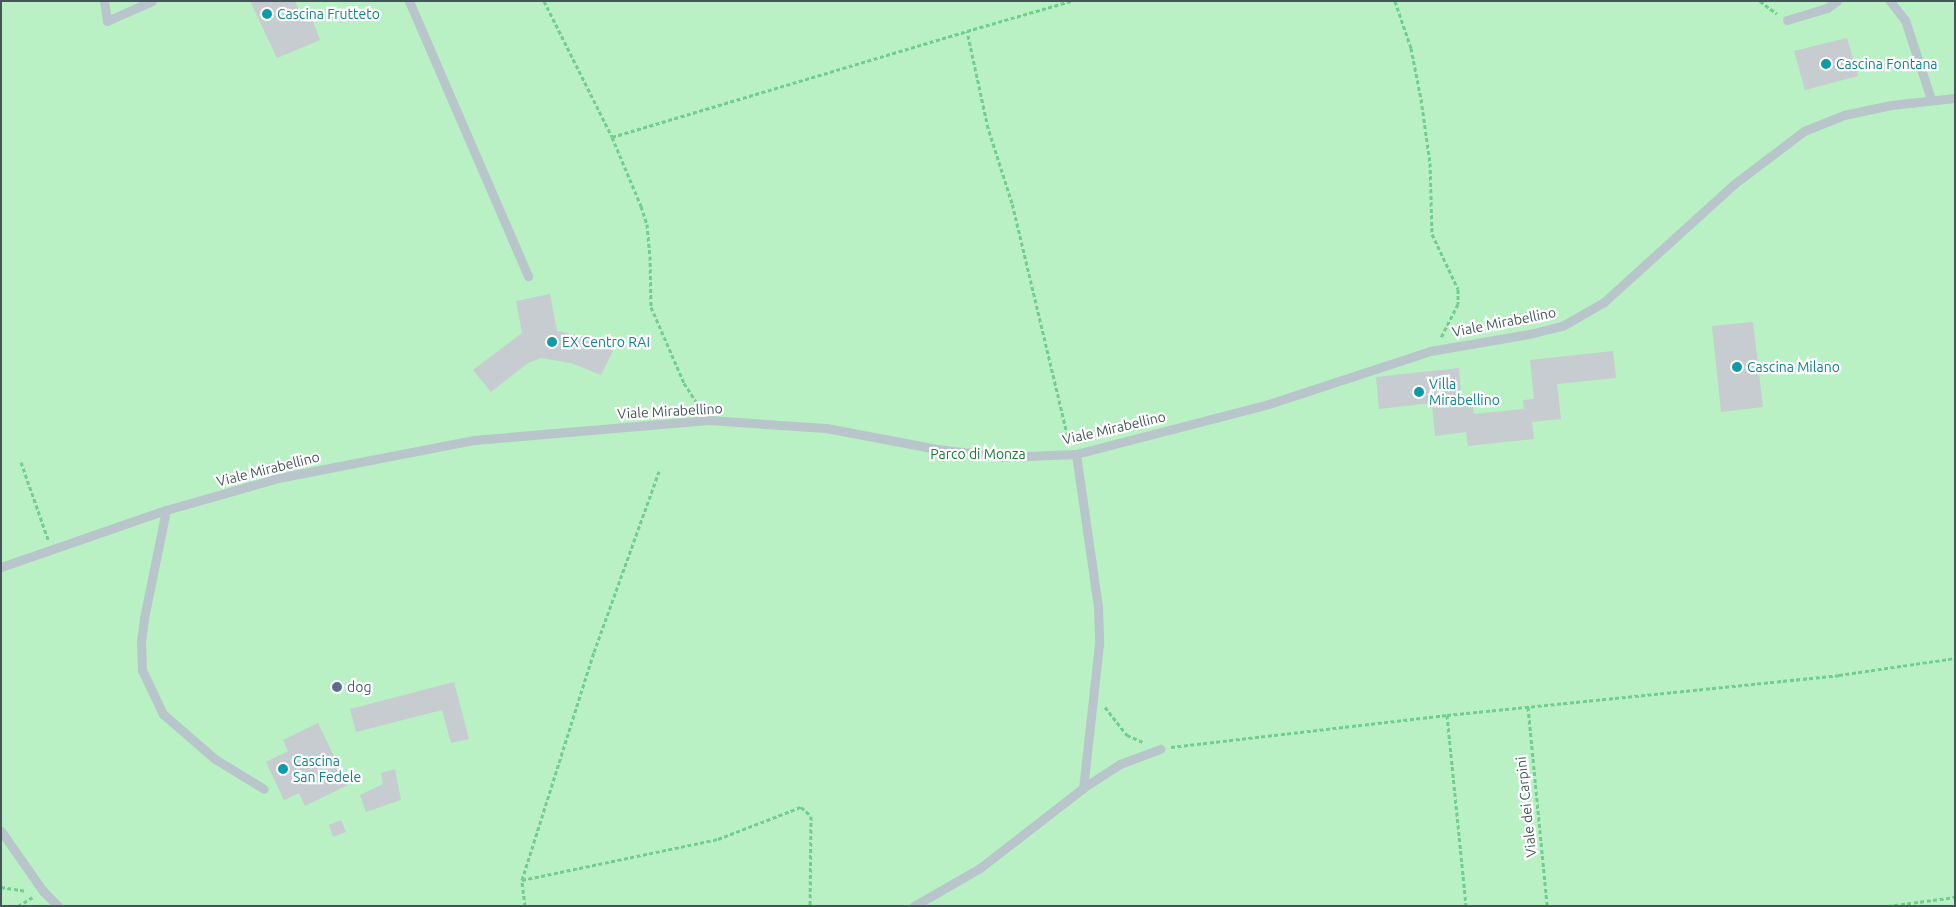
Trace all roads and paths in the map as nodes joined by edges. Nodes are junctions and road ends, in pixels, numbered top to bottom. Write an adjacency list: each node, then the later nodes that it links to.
1 (104, 1): 2 (lane)
2 (152, 1)
3 (409, 1): 15 (lane)
4 (544, 1): 14 (path)
5 (1070, 1): 11 (path)
6 (1395, 1): 16 (path)
7 (1760, 1): 10 (path)
8 (1837, 1): 10 (lane)
9 (1890, 1): 13 (lane)
10 (1787, 20)
11 (967, 31): 14 (path); 18 (path)
12 (1955, 98): 13 (lane, Viale Mirabellino)
13 (1931, 99): 16 (lane, Viale Mirabellino)
14 (612, 137): 17 (path)
15 (528, 276)
16 (1430, 351): 18 (lane, Viale Mirabellino)
17 (708, 420): 18 (lane, Viale Mirabellino); 21 (lane, Viale Mirabellino)
18 (1074, 454): 29 (lane)
19 (21, 462): 22 (path)
20 (659, 471): 32 (path)
21 (166, 510): 22 (lane, Viale Mirabellino); 30 (lane)
22 (52, 551): 23 (lane, Viale Mirabellino)
23 (1, 566)
24 (1955, 658): 26 (path)
25 (1103, 702): 28 (path)
26 (1528, 707): 27 (path); 42 (path, Viale dei Carpini)
27 (1447, 715): 28 (path); 41 (path)
28 (1160, 749): 29 (lane)
29 (1083, 788): 40 (lane)
30 (264, 789)
31 (1, 831): 34 (lane)
32 (522, 880): 38 (path); 39 (path)
33 (1, 887): 34 (path)
34 (43, 891): 36 (path); 37 (lane)
35 (1955, 897): 43 (path)
36 (18, 906)
37 (58, 906)
38 (525, 906)
39 (810, 906)
40 (914, 906)
41 (1466, 906)
42 (1548, 906)
43 (1888, 906)

